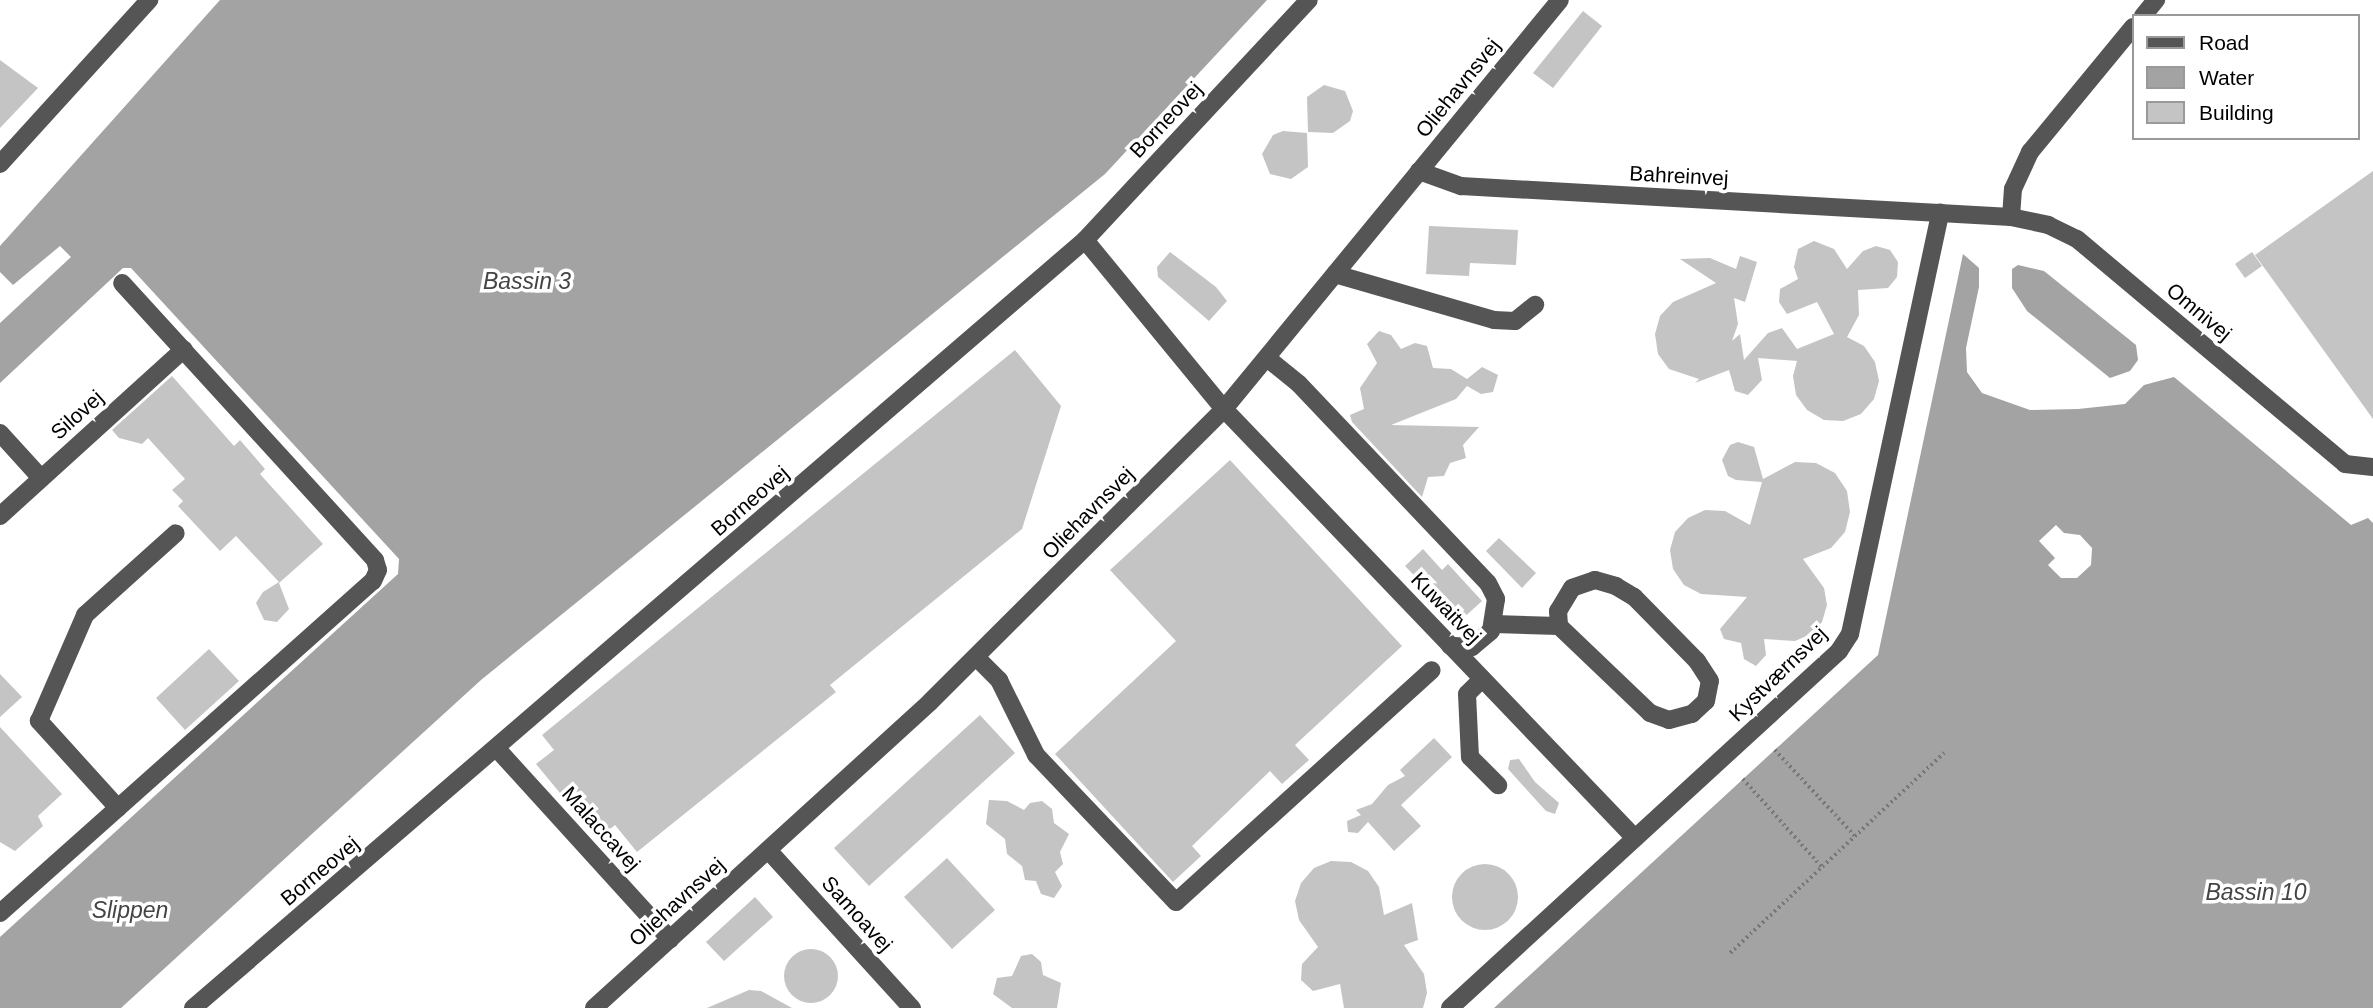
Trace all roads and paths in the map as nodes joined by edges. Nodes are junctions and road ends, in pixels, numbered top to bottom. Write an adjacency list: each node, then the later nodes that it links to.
1 (149, 0): 7 (street)
2 (1309, 0): 11 (street, Borneovej)
3 (1560, 0): 8 (street, Oliehavnsvej)
4 (2156, 0): 5 (street)
5 (2145, 14)
6 (2132, 28): 10 (street)
7 (0, 164)
8 (1419, 171): 9 (street, Bahreinvej); 12 (street, Oliehavnsvej)
9 (1940, 214): 10 (street, Omnivej); 36 (street, Kystværnsvej)
10 (2011, 217): 19 (street, Omnivej)
11 (1086, 240): 17 (street, Kuwaitvej); 29 (street, Borneovej)
12 (1335, 274): 14 (street); 16 (street, Oliehavnsvej)
13 (122, 284): 15 (street)
14 (1535, 305)
15 (184, 349): 20 (street, Silovej); 34 (street)
16 (1266, 358): 17 (street, Oliehavnsvej); 23 (street)
17 (1224, 410): 25 (street, Kuwaitvej); 26 (street, Oliehavnsvej)
18 (0, 433): 20 (street)
19 (2373, 467)
20 (41, 478): 21 (street, Silovej)
21 (0, 516)
22 (176, 533): 34 (street)
23 (1494, 624): 24 (street); 25 (street)
24 (1559, 626): 24 (street)
25 (1450, 646): 28 (street, Kuwaitvej)
26 (976, 657): 27 (street); 37 (street, Oliehavnsvej)
27 (1432, 670)
28 (1482, 679): 33 (street); 36 (street, Kuwaitvej)
29 (498, 750): 40 (street, Malaccavej); 42 (street, Borneovej)
30 (1775, 750): 35 (path)
31 (1944, 753): 35 (path)
32 (1743, 779): 38 (path)
33 (1498, 785)
34 (118, 808): 39 (street)
35 (1855, 836): 38 (path)
36 (1635, 838): 45 (street, Kystværnsvej)
37 (768, 850): 40 (street, Oliehavnsvej); 44 (street, Samoavej)
38 (1822, 867): 41 (path)
39 (0, 913)
40 (670, 939): 43 (street, Oliehavnsvej)
41 (1730, 953)
42 (193, 1008)
43 (594, 1008)
44 (912, 1008)
45 (1450, 1008)

